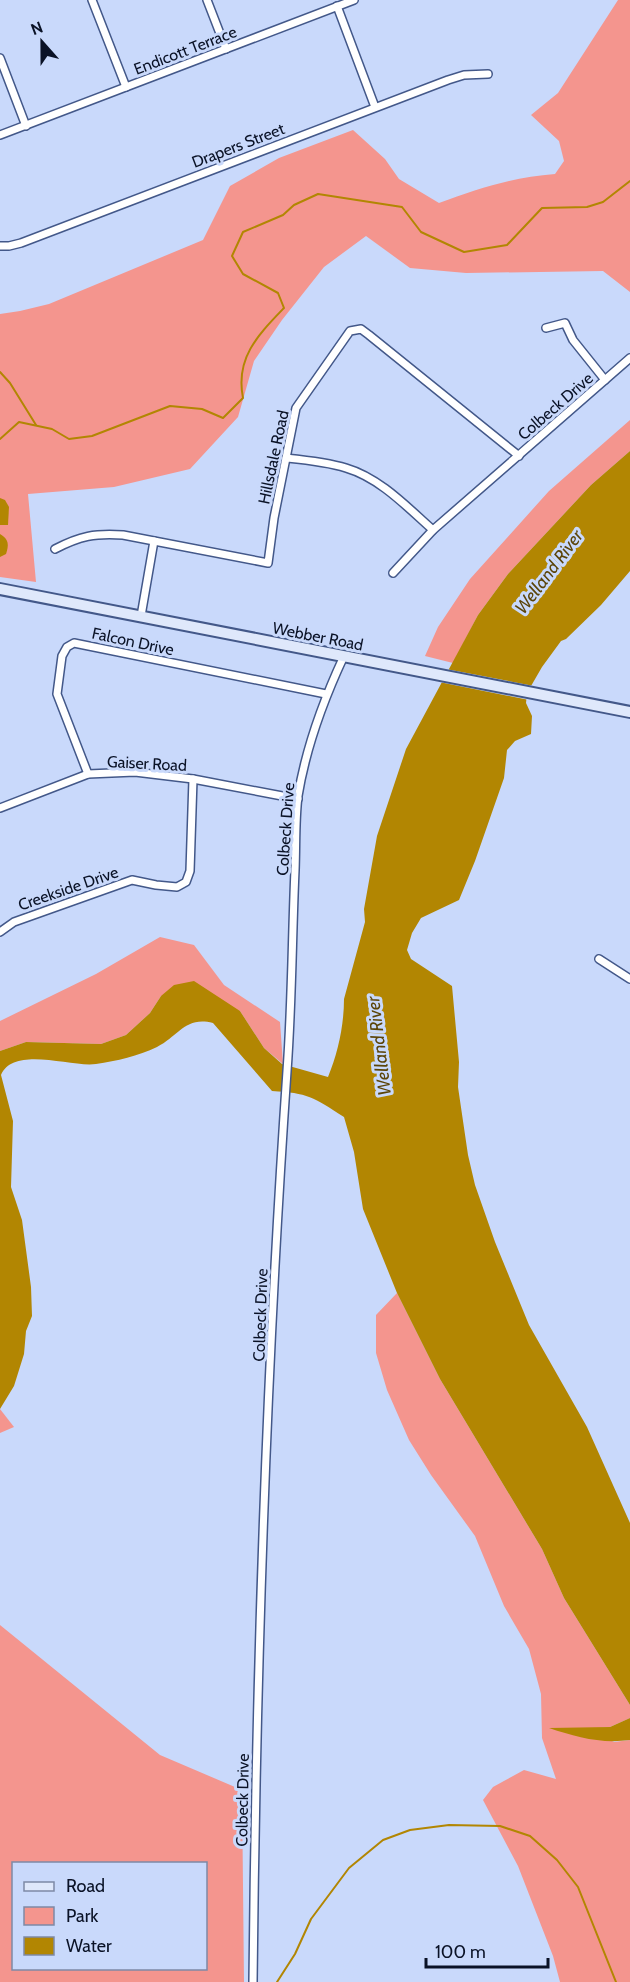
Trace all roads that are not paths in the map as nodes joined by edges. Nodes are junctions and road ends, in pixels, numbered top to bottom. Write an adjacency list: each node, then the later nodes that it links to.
1 (92, 0): 8 (street)
2 (207, 0): 5 (street)
3 (354, 0): 4 (street, Endicott Terrace)
4 (338, 6): 5 (street, Endicott Terrace); 9 (street)
5 (226, 49): 8 (street, Endicott Terrace)
6 (0, 58): 10 (street)
7 (488, 74): 9 (street, Drapers Street)
8 (126, 87): 10 (street, Endicott Terrace)
9 (375, 107): 12 (street, Drapers Street)
10 (26, 126): 11 (street, Endicott Terrace)
11 (0, 135)
12 (0, 246)
13 (546, 328): 15 (street)
14 (630, 358): 15 (street, Colbeck Drive)
15 (605, 380): 16 (street, Colbeck Drive)
16 (519, 456): 17 (street, Hillsdale Road); 18 (street, Colbeck Drive)
17 (286, 458): 18 (street); 19 (street, Hillsdale Road)
18 (433, 530): 21 (street, Colbeck Drive)
19 (154, 541): 20 (street, Hillsdale Road); 23 (street)
20 (55, 549)
21 (393, 573)
22 (0, 589): 23 (main road, Webber Road)
23 (141, 616): 24 (main road, Webber Road)
24 (344, 656): 25 (street, Colbeck Drive); 26 (main road, Webber Road)
25 (326, 694): 27 (street, Falcon Drive); 29 (street, Colbeck Drive)
26 (630, 712)
27 (88, 774): 28 (street, Gaiser Road); 30 (street, Gaiser Road)
28 (193, 779): 29 (street, Gaiser Road); 31 (street, Creekside Drive)
29 (298, 799): 34 (street, Colbeck Drive)
30 (0, 808)
31 (0, 932)
32 (599, 959): 33 (street)
33 (630, 979)
34 (253, 1982)

